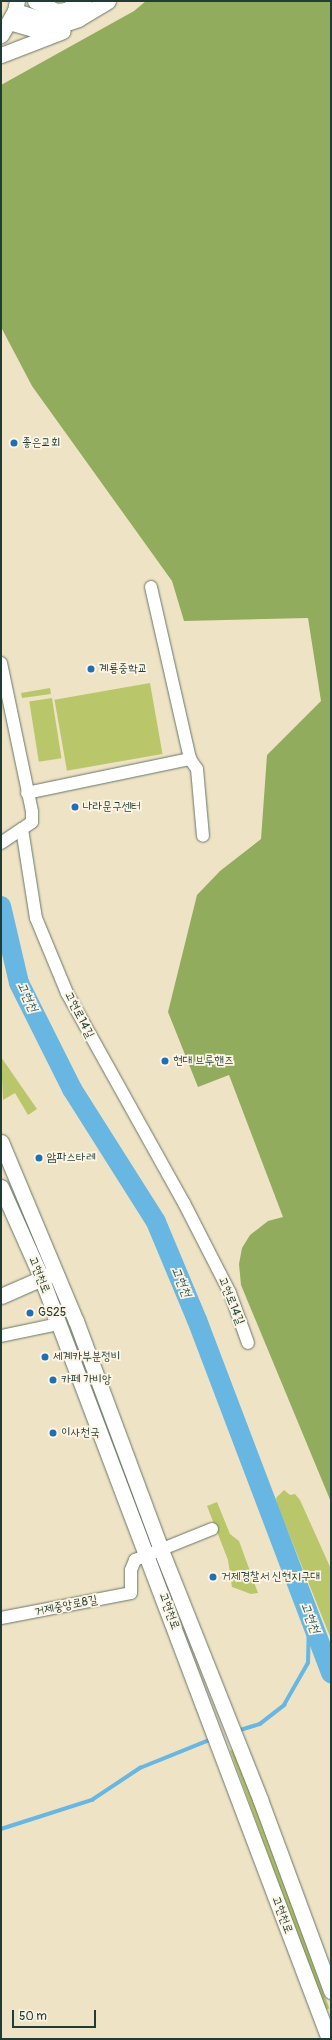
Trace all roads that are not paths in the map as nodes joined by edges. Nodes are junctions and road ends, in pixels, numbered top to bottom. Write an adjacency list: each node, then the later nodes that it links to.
1 (35, 1): 5 (street)
2 (84, 1): 5 (street)
3 (108, 1): 5 (street)
4 (14, 11): 5 (street); 6 (street)
5 (74, 14): 7 (street)
6 (1, 35)
7 (1, 55)
8 (151, 587): 10 (street)
9 (1, 663): 11 (street)
10 (190, 759): 11 (street); 13 (street)
11 (27, 793): 12 (street)
12 (22, 829): 14 (street); 22 (street, 고현로14길)
13 (203, 836)
14 (1, 843)
15 (1, 1142): 17 (street, 고현천로)
16 (1, 1187): 18 (street, 고현천로)
17 (56, 1273): 18 (street); 24 (street, 고현천로)
18 (41, 1277): 19 (street); 20 (street, 고현천로)
19 (1, 1296)
20 (58, 1324): 21 (street); 24 (street, 고현천로)
21 (1, 1336)
22 (248, 1343)
23 (212, 1529): 24 (street)
24 (154, 1552): 25 (street, 거제중앙로8길); 26 (street, 고현천로); 27 (street, 고현천로)
25 (1, 1618)
26 (331, 1991)
27 (329, 2039)

